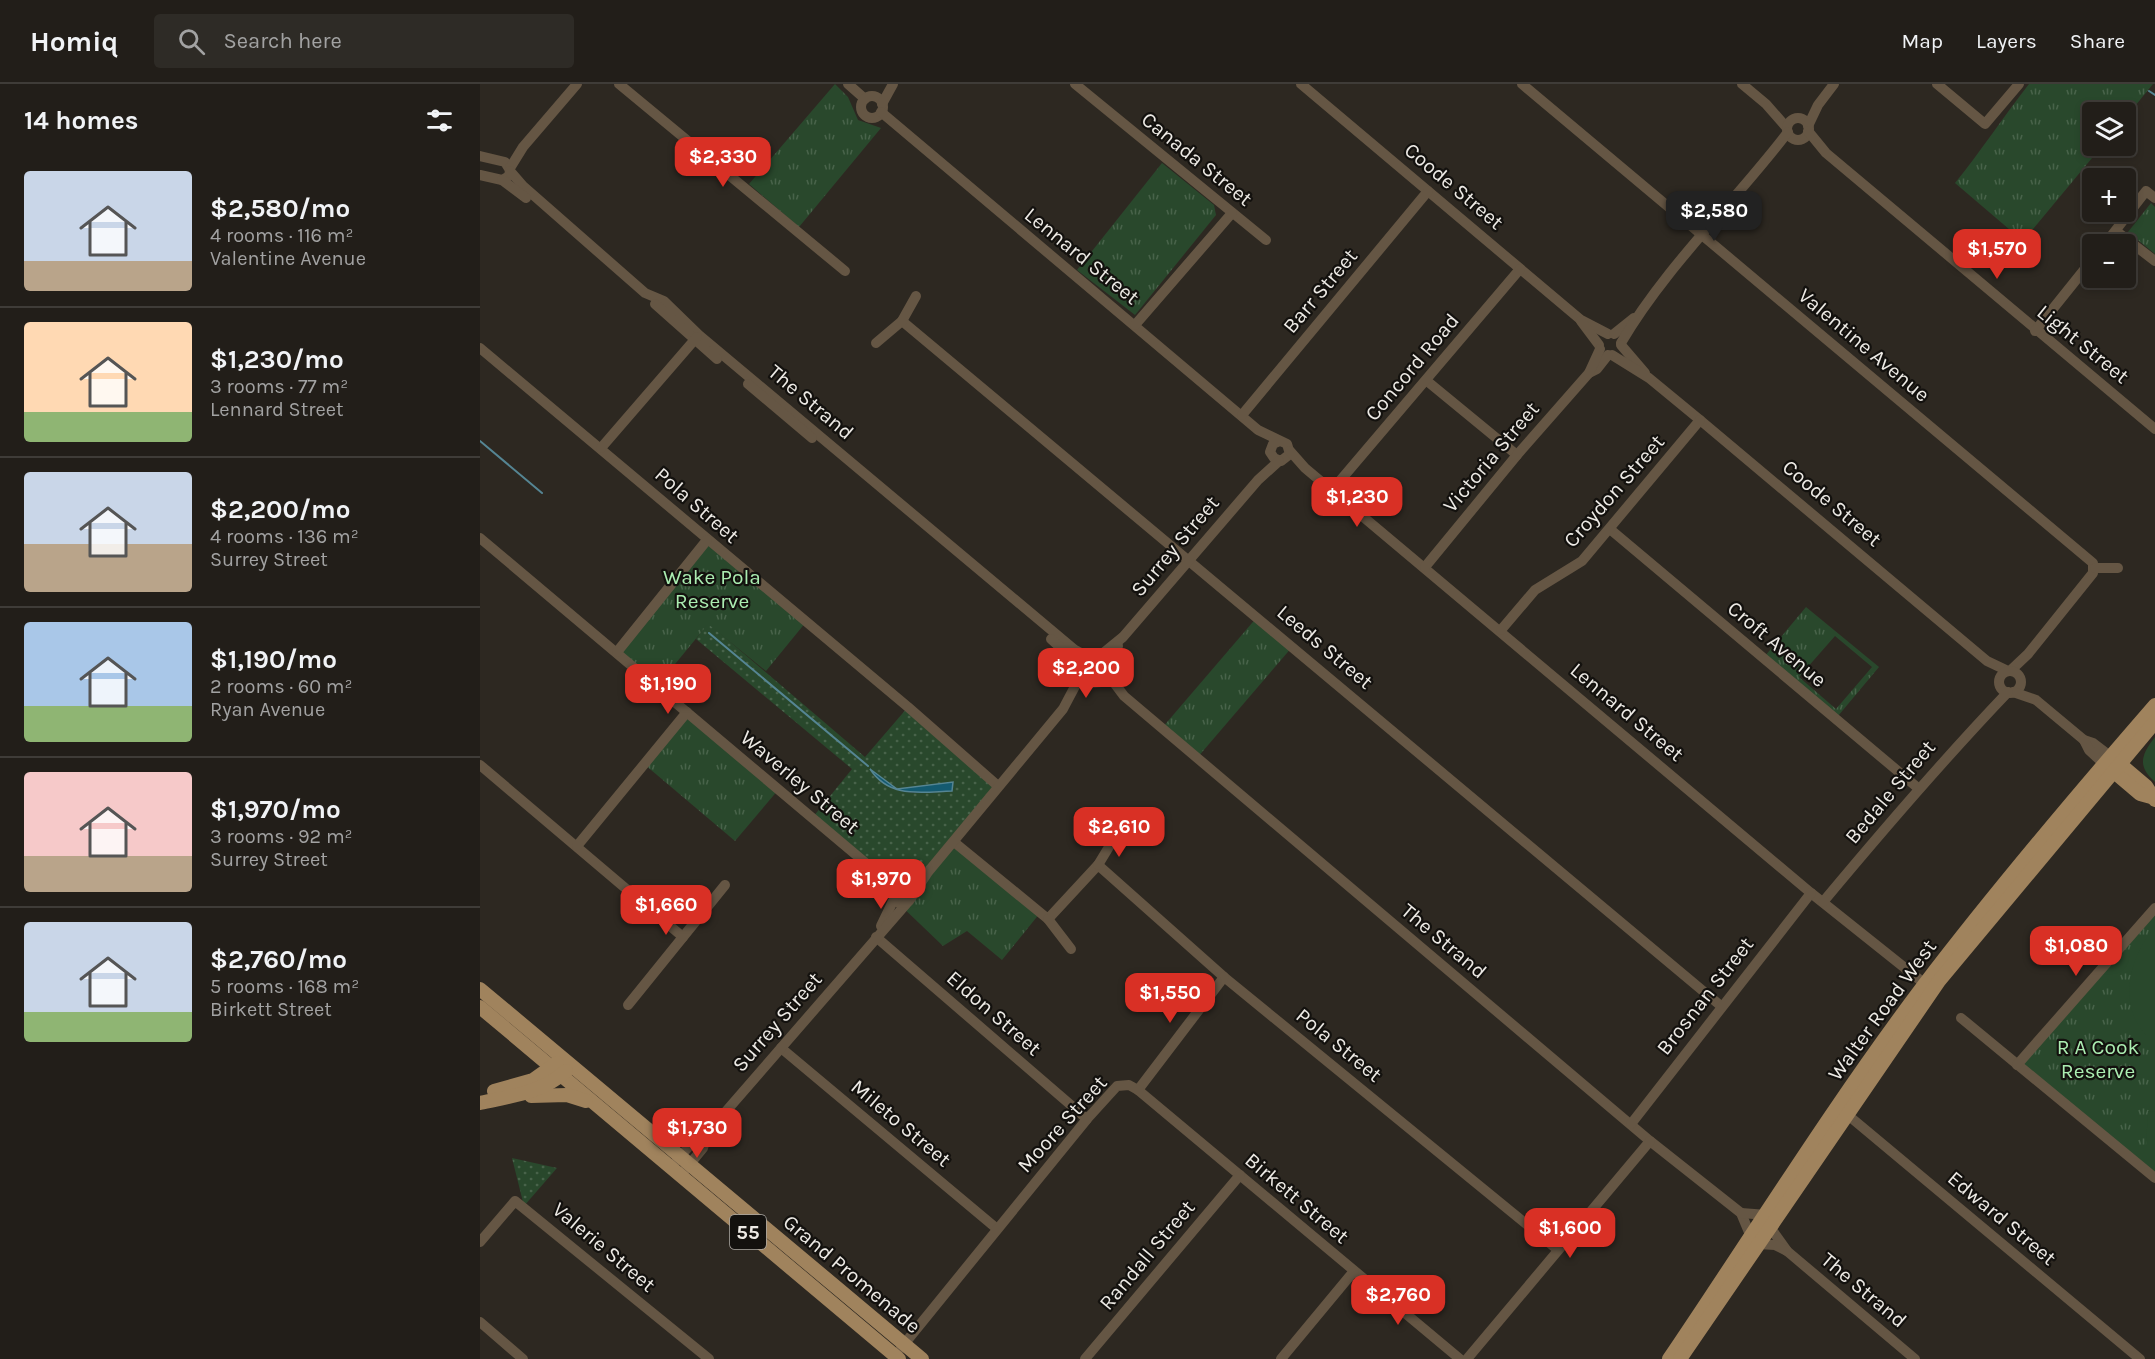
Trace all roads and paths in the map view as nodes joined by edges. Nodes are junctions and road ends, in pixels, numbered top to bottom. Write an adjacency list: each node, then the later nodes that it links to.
1 (577, 84): 21 (street)
2 (619, 84): 33 (street)
3 (848, 84): 13 (street, Lennard Street)
4 (887, 84): 13 (street)
5 (893, 84): 13 (street)
6 (1075, 84): 26 (street, Canada Street)
7 (1301, 84): 24 (street, Coode Street)
8 (1522, 84): 28 (street, Valentine Avenue)
9 (1742, 84): 14 (street, Light Street)
10 (1834, 84): 15 (street)
11 (1937, 84): 12 (street)
12 (2019, 84)
13 (875, 103): 38 (street, Lennard Street)
14 (1766, 104): 15 (street, Light Street); 16 (street, Light Street)
15 (1804, 123): 16 (street); 17 (street); 19 (street, Light Street)
16 (1787, 130): 17 (street, Light Street); 18 (street)
17 (1798, 139): 18 (street); 19 (street, Light Street)
18 (1776, 150): 28 (street)
19 (1823, 150): 39 (street, Light Street)
20 (480, 156): 21 (street)
21 (507, 166): 23 (street); 40 (street, The Strand)
22 (481, 176): 23 (street)
23 (502, 180): 40 (street, The Strand)
24 (1428, 191): 32 (street, Coode Street); 47 (street, Barr Street)
25 (2155, 198): 27 (street)
26 (1232, 213): 30 (street, Canada Street); 38 (street)
27 (2116, 231): 29 (street); 31 (street)
28 (1702, 234): 41 (street); 63 (street, Valentine Avenue)
29 (2113, 234)
30 (1266, 240)
31 (2155, 261)
32 (1520, 269): 36 (street, Coode Street); 46 (street, Concord Road)
33 (845, 271)
34 (2082, 272): 39 (street)
35 (916, 296): 37 (street)
36 (1581, 320): 41 (street, Coode Street); 44 (street, Coode Street)
37 (902, 321): 42 (street); 61 (street, Leeds Street)
38 (1135, 325): 47 (street, Lennard Street)
39 (2035, 331): 49 (street, Light Street)
40 (697, 338): 52 (street); 69 (street, The Strand); 72 (street, The Strand)
41 (1616, 339): 44 (street); 44 (street); 45 (street, Coode Street)
42 (876, 343)
43 (480, 348): 52 (street, Pola Street)
44 (1605, 351): 45 (street, Coode Street); 54 (street, Victoria Street)
45 (1649, 378): 48 (street, Coode Street)
46 (1427, 381): 54 (street); 57 (street, Concord Road)
47 (1242, 415): 50 (street, Lennard Street)
48 (1700, 420): 58 (street, Croydon Street); 70 (street, Coode Street)
49 (2155, 429)
50 (1258, 430): 51 (street, Lennard Street); 53 (street, Lennard Street)
51 (1280, 441): 53 (street); 55 (street, Lennard Street)
52 (601, 448): 60 (street, Pola Street)
53 (1270, 451): 55 (street, Lennard Street); 56 (street, Surrey Street)
54 (1517, 455): 62 (street, Victoria Street)
55 (1285, 457): 56 (street, Surrey Street); 57 (street, Lennard Street)
56 (1258, 480): 61 (street, Surrey Street)
57 (1333, 489): 62 (street, Lennard Street)
58 (1611, 530): 65 (street, Croydon Street); 90 (street, Croft Avenue)
59 (480, 538): 67 (street, Waverley Street)
60 (707, 540): 67 (street); 89 (street, Pola Street)
61 (1189, 558): 66 (street, Surrey Street); 111 (street, Leeds Street)
62 (1425, 567): 65 (street, Lennard Street)
63 (2095, 568): 64 (street); 68 (street)
64 (2118, 568)
65 (1501, 630): 99 (street, Lennard Street)
66 (1123, 637): 69 (street, Surrey Street); 71 (street, Surrey Street)
67 (616, 652): 83 (street, Waverley Street)
68 (2028, 654): 73 (street); 74 (street)
69 (1094, 659): 71 (street, The Strand); 72 (street, Surrey Street)
70 (1987, 661): 73 (street, Coode Street); 75 (street, Coode Street)
71 (1106, 670): 76 (street, Surrey Street); 78 (street, The Strand)
72 (1082, 671): 76 (street, The Strand); 81 (street, Surrey Street)
73 (2009, 671): 74 (street); 75 (street)
74 (2020, 680): 77 (street); 79 (street)
75 (1999, 683): 77 (street); 82 (street, Bedale Street)
76 (1094, 684): 78 (street, The Strand); 81 (street, Surrey Street)
77 (2010, 692): 79 (street); 82 (street, Bedale Street)
78 (1124, 696): 126 (street, The Strand)
79 (2037, 700): 86 (street)
80 (2155, 705): 86 (main road, Walter Road West)
81 (1063, 709): 89 (street, Surrey Street)
82 (1989, 709): 90 (street, Bedale Street)
83 (687, 712): 94 (street); 96 (street, Waverley Street)
84 (2155, 722): 85 (main road, Walter Road West)
85 (2135, 745): 86 (main road, Walter Road West); 88 (main road)
86 (2111, 764): 88 (main road); 91 (main road); 108 (main road, Walter Road West); 124 (main road, Walter Road West)
87 (480, 765): 94 (street)
88 (2140, 781): 91 (main road)
89 (998, 786): 93 (street, Surrey Street)
90 (1918, 788): 101 (street, Bedale Street)
91 (2153, 798)
92 (1115, 837): 95 (street)
93 (954, 842): 98 (street, Surrey Street); 103 (street)
94 (577, 846): 104 (street)
95 (1098, 865): 103 (street); 107 (street, Pola Street)
96 (874, 870): 98 (street, Waverley Street); 100 (street, Waverley Street)
97 (725, 885): 104 (street)
98 (906, 892): 100 (street, Surrey Street); 100 (street); 105 (street, Surrey Street)
99 (1811, 893): 101 (street, Lennard Street); 111 (street, Brosnan Street)
100 (893, 897): 105 (street, Surrey Street)
101 (1823, 902): 108 (street, Lennard Street)
102 (2155, 908): 117 (street)
103 (1048, 919): 106 (street)
104 (683, 936): 110 (street)
105 (876, 937): 114 (street, Surrey Street); 125 (street, Eldon Street)
106 (1071, 949)
107 (1224, 976): 119 (street, Moore Street); 136 (street, Pola Street)
108 (1924, 984): 124 (main road, Walter Road West)
109 (480, 989): 116 (main road, Grand Promenade / 55)
110 (628, 1005)
111 (1721, 1006): 126 (street, Brosnan Street)
112 (480, 1007): 115 (main road, Grand Promenade / 55)
113 (1961, 1018): 117 (street)
114 (781, 1048): 128 (street, Surrey Street); 133 (street, Mileto Street)
115 (531, 1050): 118 (main road, Grand Promenade / 55); 120 (main road)
116 (567, 1062): 118 (main road); 128 (main road, Grand Promenade / 55)
117 (2017, 1065): 130 (street)
118 (557, 1072): 120 (main road); 123 (main road, Grand Promenade / 55)
119 (1138, 1090): 125 (street, Moore Street); 129 (street, Birkett Street)
120 (507, 1092): 121 (main road); 122 (main road); 123 (main road)
121 (480, 1094)
122 (480, 1103)
123 (596, 1106): 128 (main road, Grand Promenade / 55)
124 (1842, 1111): 132 (main road, Walter Road West); 150 (street, Edward Street)
125 (1087, 1119): 133 (street, Moore Street)
126 (1630, 1124): 127 (street, The Strand)
127 (1650, 1141): 131 (street, The Strand); 136 (street)
128 (680, 1166): 140 (main road, Grand Promenade / 55)
129 (1240, 1175): 138 (street, Birkett Street); 145 (street, Randall Street)
130 (2155, 1178)
131 (1741, 1213): 132 (street); 134 (street, The Strand)
132 (1768, 1221): 134 (main road, Walter Road West); 137 (street, The Strand)
133 (996, 1228): 140 (street, Moore Street)
134 (1755, 1241): 137 (street, The Strand); 141 (main road, Walter Road West)
135 (480, 1242): 143 (street, Valerie Street)
136 (1558, 1250): 148 (street)
137 (1787, 1251): 149 (street, The Strand)
138 (1354, 1271): 146 (street); 147 (street, Birkett Street)
139 (480, 1322): 142 (street)
140 (897, 1350): 144 (main road, Grand Promenade / 55)
141 (1678, 1357)
142 (524, 1359)
143 (708, 1359)
144 (922, 1359)
145 (1085, 1359)
146 (1281, 1359)
147 (1460, 1359)
148 (1467, 1359)
149 (1915, 1359)
150 (2140, 1359)

